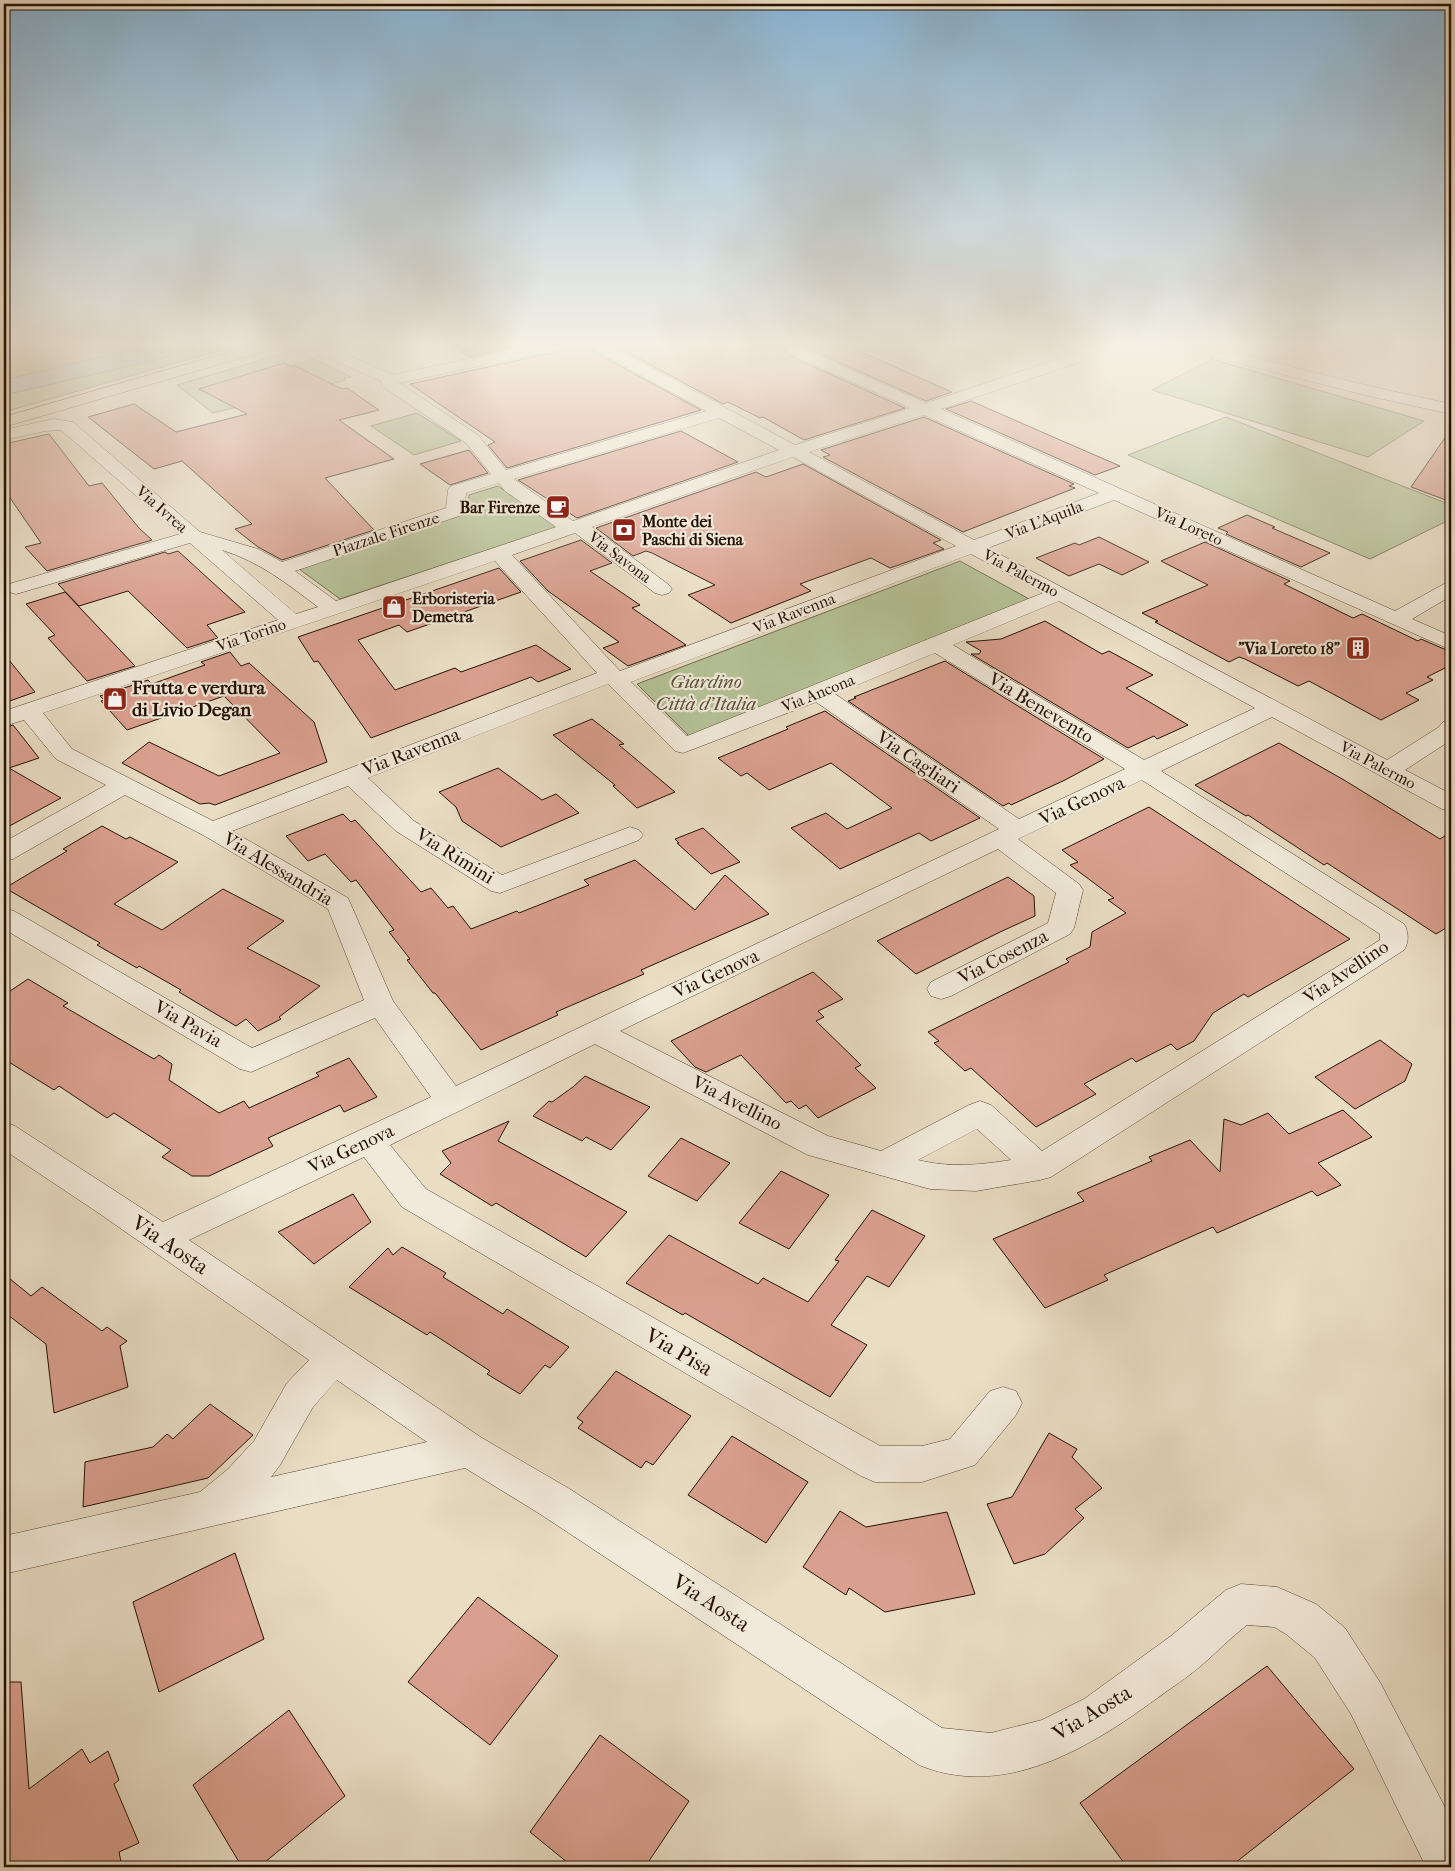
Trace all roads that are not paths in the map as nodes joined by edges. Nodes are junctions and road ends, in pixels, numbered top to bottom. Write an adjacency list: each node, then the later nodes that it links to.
1 (30, 429): 8 (street, Via Ivrea)
2 (71, 429): 13 (street, Via Ivrea)
3 (458, 429): 10 (street)
4 (662, 429): 10 (street)
5 (753, 429): 9 (street, Via Palermo)
6 (862, 429): 9 (street, Via Savona)
7 (975, 429): 11 (street, Via Loreto)
8 (4, 435)
9 (794, 451): 12 (street, Via Savona); 14 (street, Via Palermo)
10 (503, 477): 12 (street); 16 (street, Piazzale Firenze)
11 (1116, 493): 14 (street, Via L'Aquila); 22 (street, Via Loreto)
12 (574, 527): 15 (street, Via Savona); 19 (street, Via Savona)
13 (194, 536): 16 (street, Via Ivrea); 17 (street, Via Ivrea); 23 (street, Via Ivrea)
14 (972, 547): 20 (street, Via Palermo); 26 (street, Via Ravenna)
15 (499, 553): 21 (street, Via Torino); 26 (street, Via Ancona)
16 (280, 569): 21 (street, Via Ivrea)
17 (16, 588)
18 (1451, 588): 22 (street)
19 (662, 589)
20 (1060, 594): 25 (street, Via Ancona); 28 (street, Via Palermo)
21 (333, 608): 23 (street, Via Torino)
22 (1396, 619): 24 (street, Via Loreto)
23 (290, 622): 29 (street, Via Torino)
24 (1451, 644)
25 (937, 645): 27 (street, Via Ancona); 33 (street, Via Benevento)
26 (614, 677): 27 (street, Via Ancona); 34 (street, Via Ravenna)
27 (818, 693): 39 (street, Via Cagliari)
28 (1271, 709): 32 (street, Via Palermo); 33 (street, Via Genova)
29 (28, 710): 30 (street, Via Torino); 35 (street, Via Alessandria)
30 (4, 719)
31 (1451, 727): 32 (street)
32 (1388, 770): 36 (street, Via Palermo)
33 (1145, 771): 39 (street, Via Genova); 49 (street, Via Avellino)
34 (351, 775): 37 (street, Via Ravenna); 38 (street, Via Rimini)
35 (124, 785): 37 (street, Via Alessandria); 40 (street)
36 (1451, 804)
37 (212, 830): 43 (street, Via Alessandria)
38 (630, 835)
39 (1010, 835): 42 (street, Via Cosenza); 44 (street, Via Genova)
40 (4, 853)
41 (4, 917): 43 (street, Via Pavia)
42 (940, 989)
43 (380, 1004): 45 (street, Via Alessandria)
44 (595, 1031): 45 (street, Via Genova); 48 (street, Via Avellino)
45 (451, 1102): 47 (street, Via Genova)
46 (4, 1134): 50 (street, Via Aosta)
47 (370, 1141): 50 (street, Via Genova); 52 (street, Via Pisa)
48 (884, 1164): 49 (street, Via Avellino); 49 (street)
49 (1040, 1168)
50 (161, 1238): 51 (street, Via Aosta)
51 (335, 1357): 53 (street, Via Aosta); 54 (street)
52 (1004, 1403)
53 (469, 1450): 54 (street); 56 (street, Via Aosta)
54 (210, 1507): 55 (street)
55 (4, 1555)
56 (1451, 1867)

